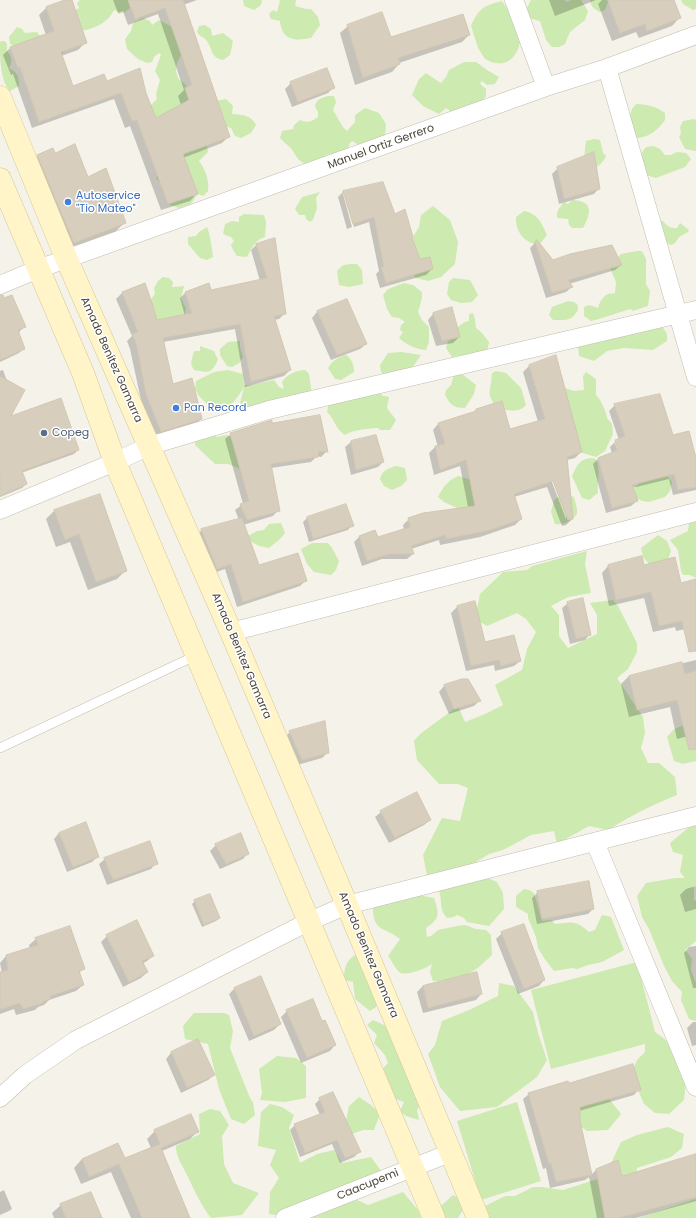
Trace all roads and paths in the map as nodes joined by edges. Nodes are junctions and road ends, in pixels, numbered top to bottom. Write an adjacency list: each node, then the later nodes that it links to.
1 (514, 0): 4 (street)
2 (696, 35): 3 (street, Manuel Ortiz Gerrero)
3 (607, 68): 4 (street, Manuel Ortiz Gerrero); 11 (street)
4 (546, 87): 7 (street, Manuel Ortiz Gerrero)
5 (0, 97): 7 (main road, Amado Benítez Gamarra)
6 (0, 179): 8 (main road)
7 (67, 260): 8 (street, Manuel Ortiz Gerrero); 12 (main road, Amado Benítez Gamarra)
8 (38, 269): 9 (street); 13 (main road)
9 (0, 285)
10 (696, 310): 11 (street)
11 (678, 314): 14 (street); 15 (street)
12 (112, 361): 13 (main road); 15 (main road, Amado Benítez Gamarra)
13 (83, 373): 16 (main road)
14 (696, 377)
15 (149, 446): 16 (street); 19 (main road, Amado Benítez Gamarra)
16 (115, 462): 17 (street); 20 (main road)
17 (0, 510)
18 (696, 512): 19 (street)
19 (231, 632): 24 (main road, Amado Benítez Gamarra)
20 (197, 655): 21 (lane); 25 (main road)
21 (0, 748)
22 (696, 816): 23 (street)
23 (595, 842): 24 (street); 26 (street)
24 (347, 905): 25 (street); 28 (main road, Amado Benítez Gamarra)
25 (310, 921): 27 (street); 29 (main road)
26 (696, 1087)
27 (0, 1098)
28 (450, 1152): 29 (street, Caacupemi); 32 (main road, Amado Benítez Gamarra)
29 (413, 1167): 30 (street, Caacupemi); 31 (main road)
30 (285, 1218)
31 (434, 1218)
32 (478, 1218)

